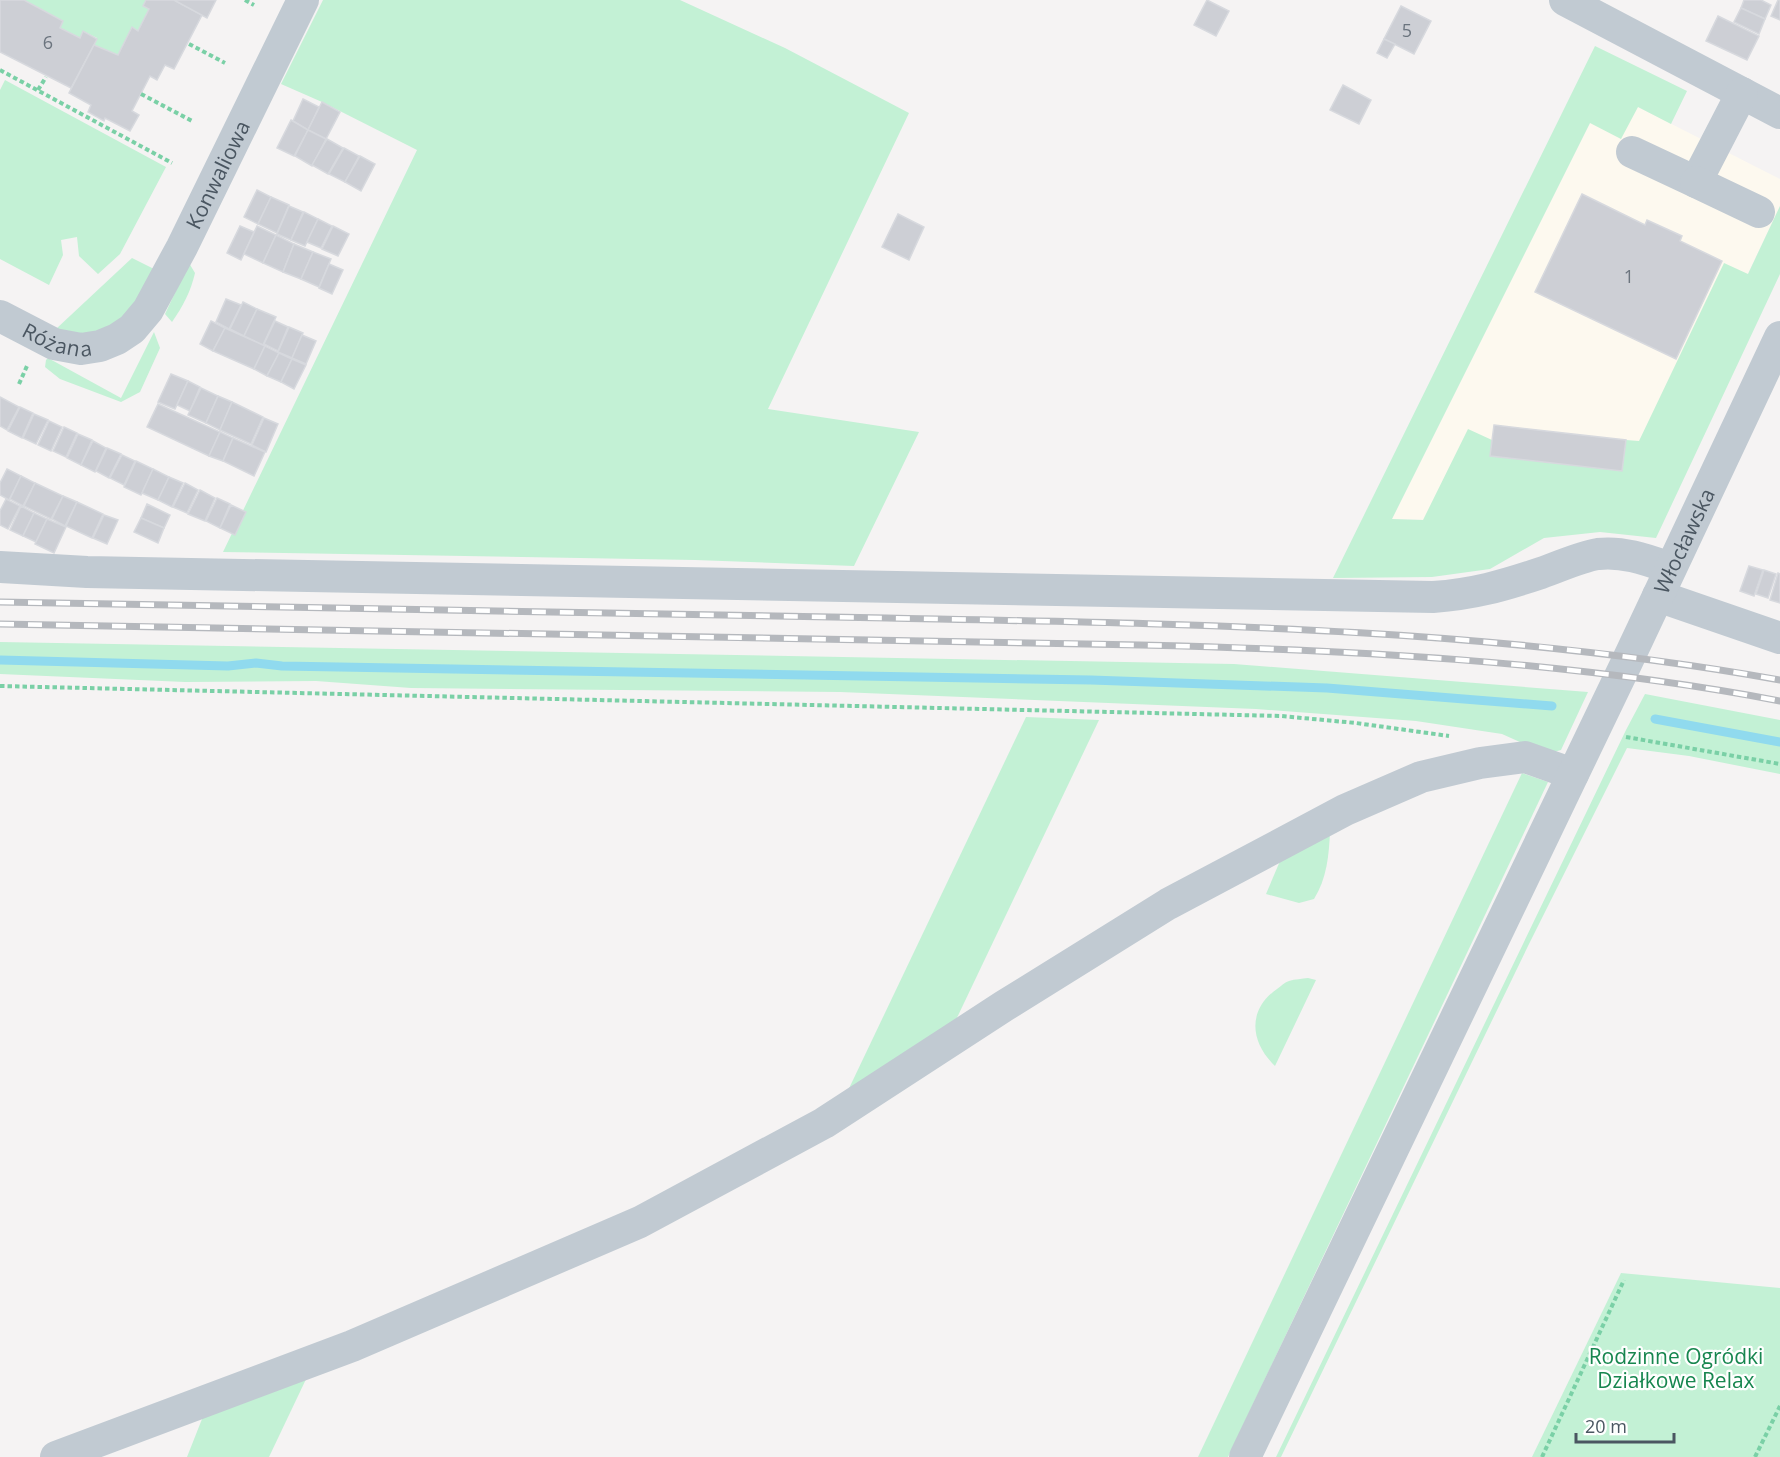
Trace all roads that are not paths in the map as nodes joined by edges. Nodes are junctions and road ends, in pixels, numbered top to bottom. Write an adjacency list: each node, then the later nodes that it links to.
1 (303, 0): 10 (street, Konwaliowa)
2 (1565, 0): 3 (street)
3 (1742, 93): 4 (street); 6 (street)
4 (1780, 113)
5 (1632, 152): 6 (street)
6 (1696, 182): 7 (street)
7 (1759, 212)
8 (0, 316): 10 (street, Różana)
9 (1780, 337): 12 (street, Włocławska)
10 (117, 339)
11 (0, 567): 12 (street)
12 (1670, 568): 13 (street, Włocławska)
13 (1658, 596): 14 (street); 15 (street, Włocławska)
14 (1780, 638)
15 (1573, 774): 16 (street); 17 (street, Włocławska)
16 (56, 1457)
17 (1245, 1457)

